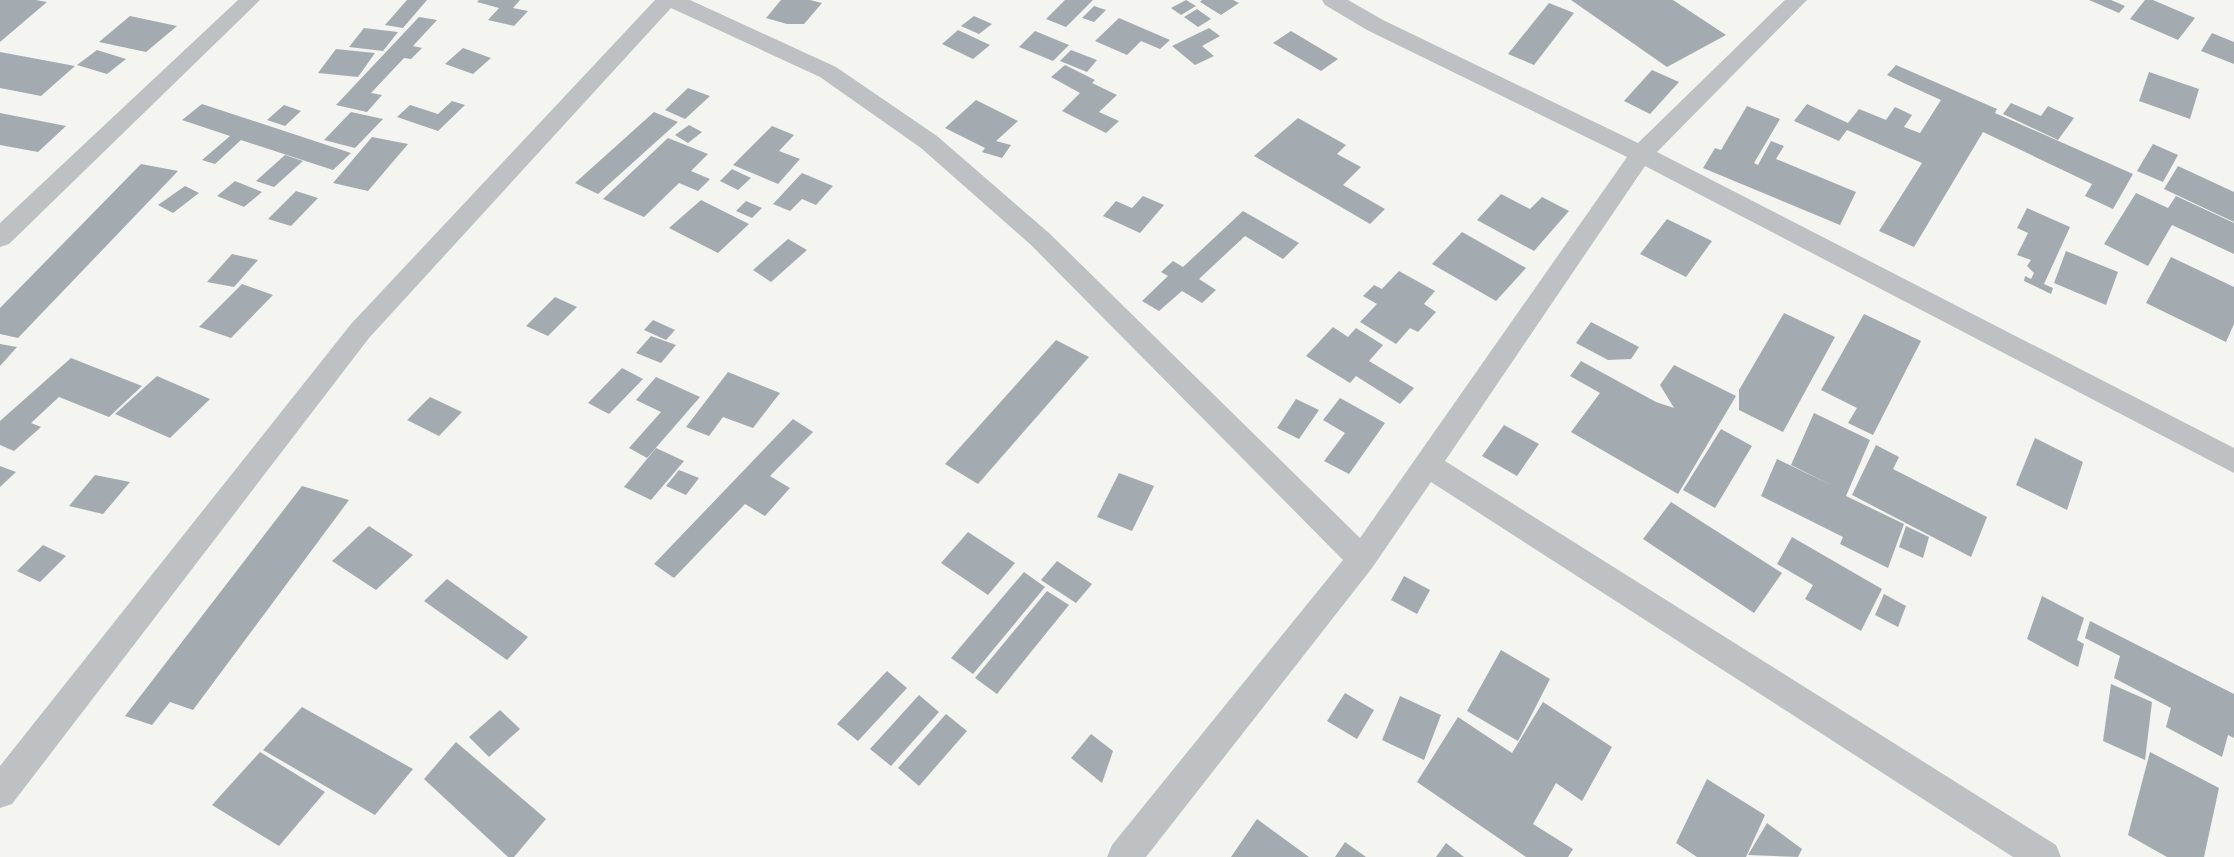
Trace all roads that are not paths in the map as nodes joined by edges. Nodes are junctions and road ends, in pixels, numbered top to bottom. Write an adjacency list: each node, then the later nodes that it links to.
1 (250, 0): 7 (street)
2 (668, 0): 11 (street)
3 (672, 0): 10 (street)
4 (1332, 0): 6 (street)
5 (1798, 0): 6 (street)
6 (1641, 154): 8 (street); 9 (street)
7 (0, 238)
8 (2234, 461)
9 (1427, 464): 10 (street); 13 (street)
10 (1362, 559): 12 (street)
11 (0, 792)
12 (1124, 857)
13 (2044, 857)

